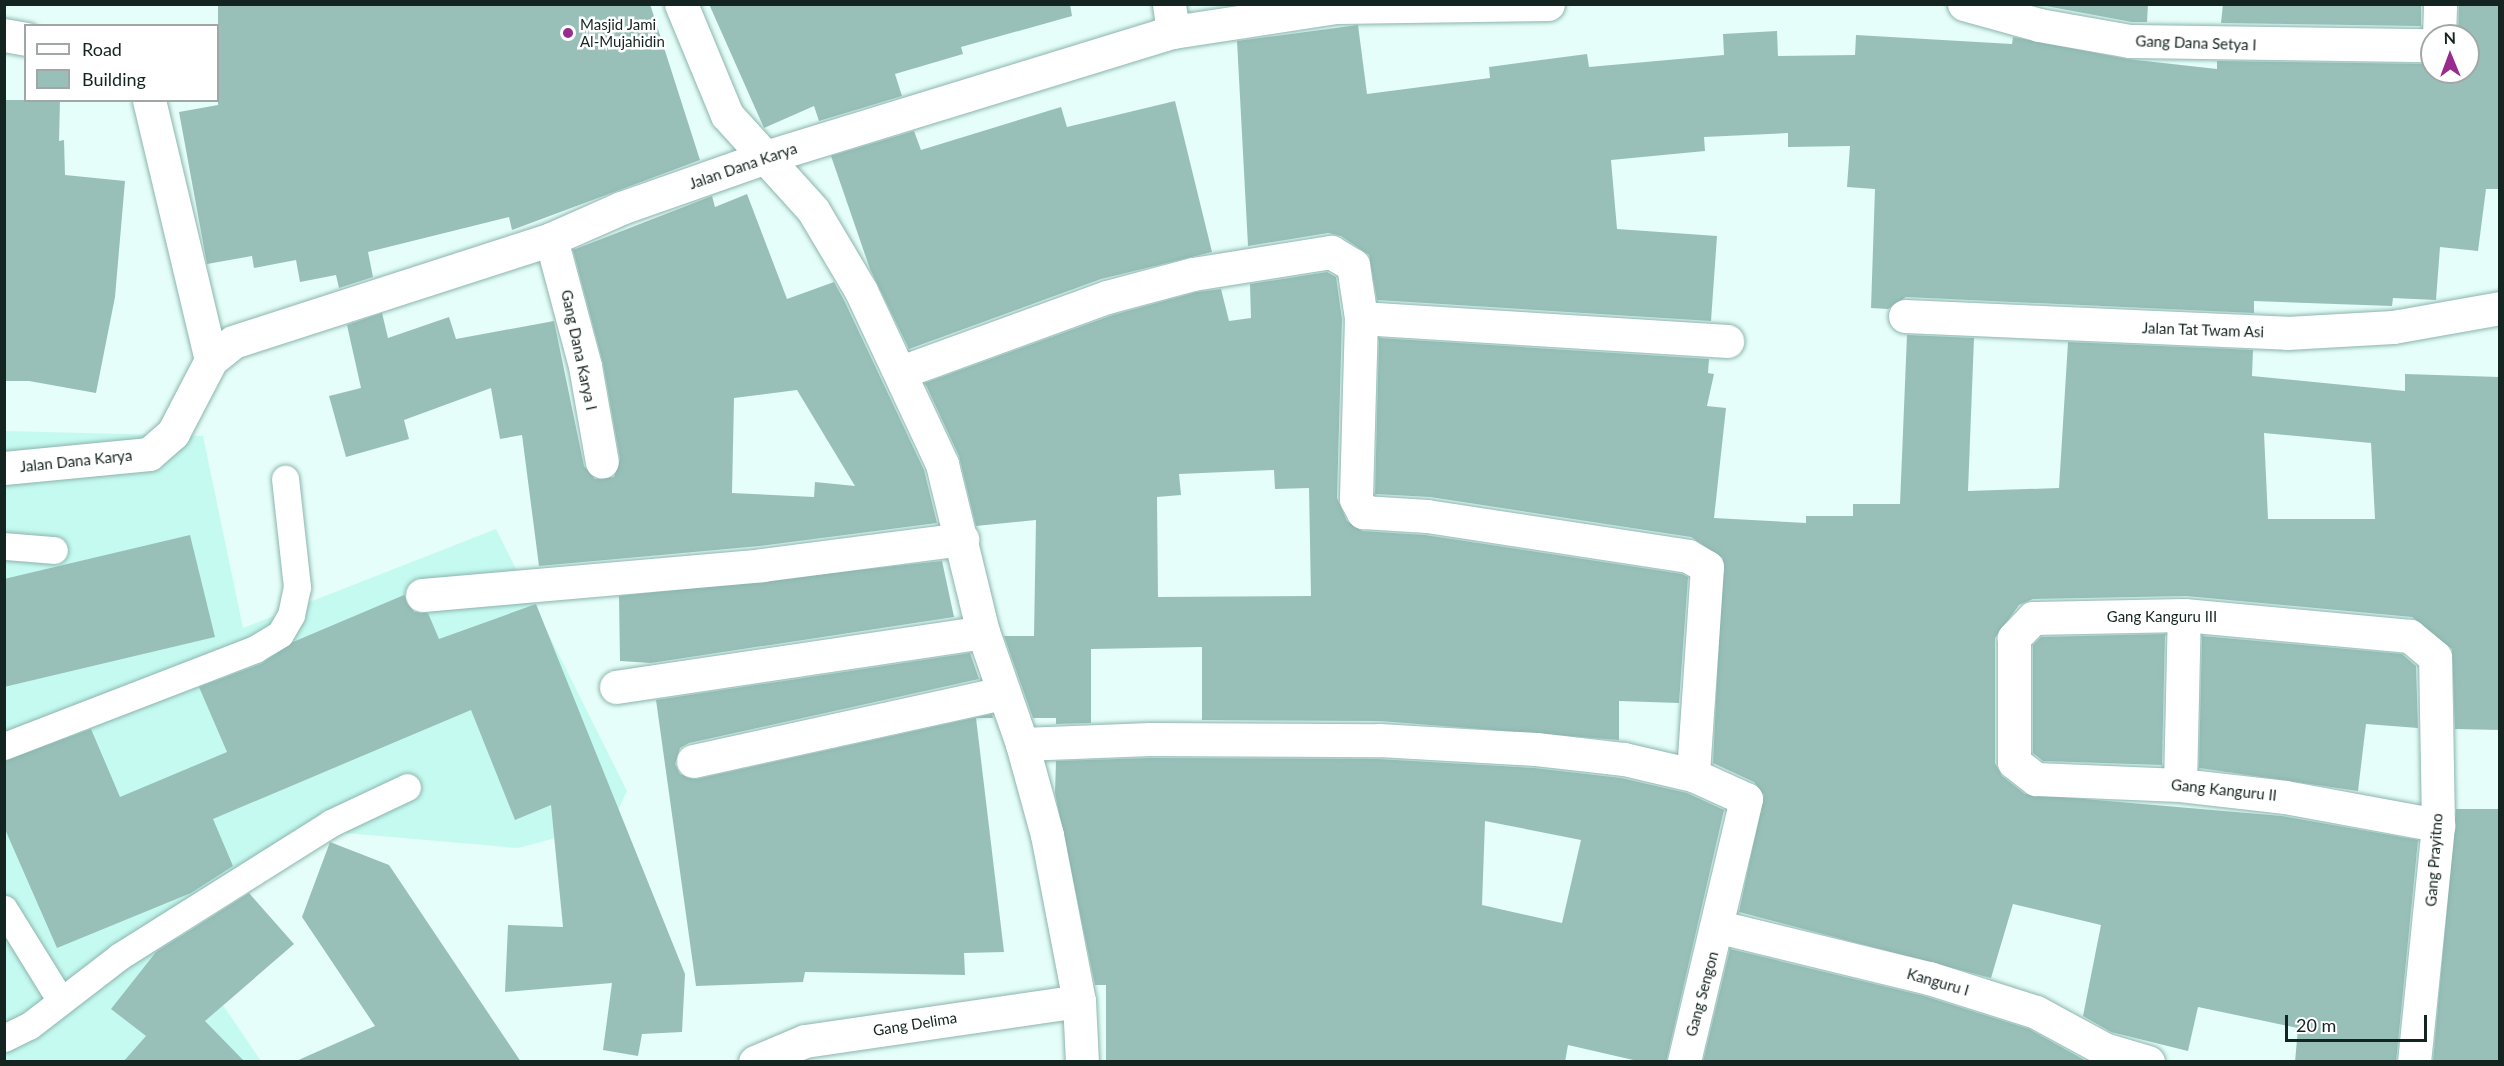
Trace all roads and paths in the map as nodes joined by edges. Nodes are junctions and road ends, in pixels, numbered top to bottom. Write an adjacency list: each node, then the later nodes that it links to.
1 (681, 4): 11 (street)
2 (1548, 4): 5 (street, Jalan Dana Karya)
3 (1964, 4): 9 (street, Gang Dana Setya I)
4 (2440, 4): 6 (street)
5 (1171, 18): 11 (street, Jalan Dana Karya)
6 (2439, 24)
7 (4, 35): 8 (street)
8 (24, 39)
9 (2420, 45)
10 (149, 102): 17 (street)
11 (769, 156): 12 (street, Jalan Dana Karya); 18 (street)
12 (551, 239): 17 (street, Jalan Dana Karya); 19 (street, Gang Dana Karya I)
13 (2499, 308): 14 (street, Jalan Tat Twam Asi)
14 (1905, 316)
15 (1361, 318): 16 (street); 18 (street); 35 (street)
16 (1727, 341)
17 (211, 360): 20 (street, Jalan Dana Karya)
18 (901, 372): 22 (street)
19 (602, 462)
20 (4, 468)
21 (285, 479): 32 (lane)
22 (962, 539): 25 (street); 27 (street)
23 (4, 546): 24 (lane)
24 (54, 550)
25 (422, 595)
26 (2184, 615): 28 (street, Gang Kanguru III); 34 (street, Gang Kanguru III); 36 (street)
27 (983, 632): 29 (street); 30 (street)
28 (2435, 657): 38 (street, Gang Prayitno)
29 (616, 687)
30 (1002, 693): 31 (street); 33 (street)
31 (1022, 744): 35 (street); 41 (street)
32 (4, 746)
33 (693, 761)
34 (2014, 762): 36 (street, Gang Kanguru II)
35 (1693, 776): 40 (street, Gang Sengon)
36 (2180, 785): 38 (street, Gang Kanguru II)
37 (407, 787): 42 (lane)
38 (2438, 825): 48 (street, Gang Prayitno)
39 (4, 909): 42 (lane)
40 (1719, 927): 46 (street, Gang Sengon); 47 (street, Kanguru I)
41 (1079, 1000): 44 (street, Gang Delima); 45 (street)
42 (62, 1001): 43 (lane)
43 (4, 1038)
44 (755, 1062)
45 (1082, 1062)
46 (1684, 1062)
47 (2148, 1062)
48 (2414, 1062)

